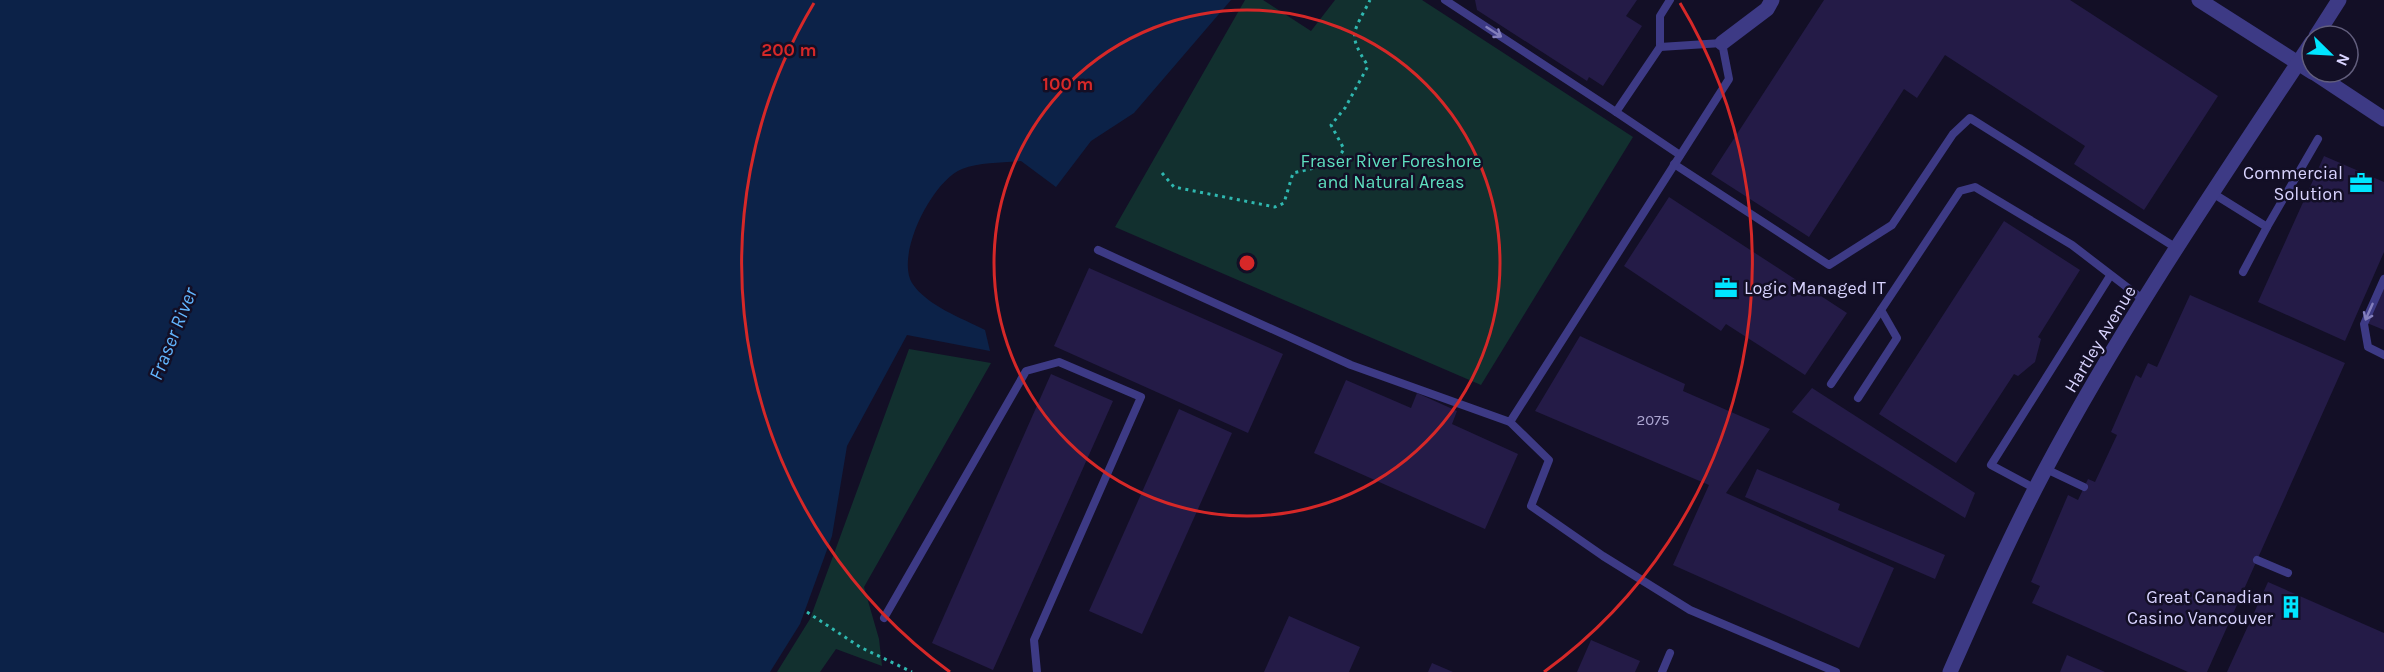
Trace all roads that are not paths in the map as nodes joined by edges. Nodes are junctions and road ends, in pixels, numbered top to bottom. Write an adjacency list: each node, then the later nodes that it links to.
1 (1444, 0): 12 (lane, one-way to 12)
2 (1670, 0): 8 (lane)
3 (1772, 0): 7 (street)
4 (2199, 0): 10 (street)
5 (2340, 0): 6 (street)
6 (2324, 24)
7 (1722, 43): 8 (lane); 15 (lane)
8 (1660, 47): 12 (lane)
9 (2300, 60): 10 (street, Hartley Avenue)
10 (2298, 63): 17 (street, Hartley Avenue)
11 (2330, 84): 13 (street)
12 (1616, 112): 15 (lane)
13 (2384, 119)
14 (2318, 139): 18 (lane)
15 (1680, 155): 16 (lane)
16 (1674, 164): 19 (lane); 29 (lane)
17 (2214, 194): 18 (lane); 19 (street, Hartley Avenue)
18 (2267, 226): 21 (lane)
19 (2178, 249): 24 (street, Hartley Avenue)
20 (1098, 250): 29 (lane)
21 (2243, 272)
22 (2110, 276): 24 (lane); 25 (lane); 32 (lane)
23 (2384, 279): 26 (lane, one-way to 26)
24 (2145, 301): 30 (street, Hartley Avenue)
25 (1881, 310): 27 (lane); 28 (lane)
26 (2384, 355)
27 (1831, 384)
28 (1858, 398)
29 (1510, 422): 39 (lane)
30 (2046, 469): 31 (lane); 32 (street, Hartley Avenue)
31 (2084, 487)
32 (2036, 489): 40 (street, Hartley Avenue)
33 (2257, 560): 34 (lane)
34 (2288, 573)
35 (884, 618): 37 (lane)
36 (1670, 653): 38 (lane)
37 (1037, 672)
38 (1662, 672)
39 (1836, 672)
40 (1950, 672)

